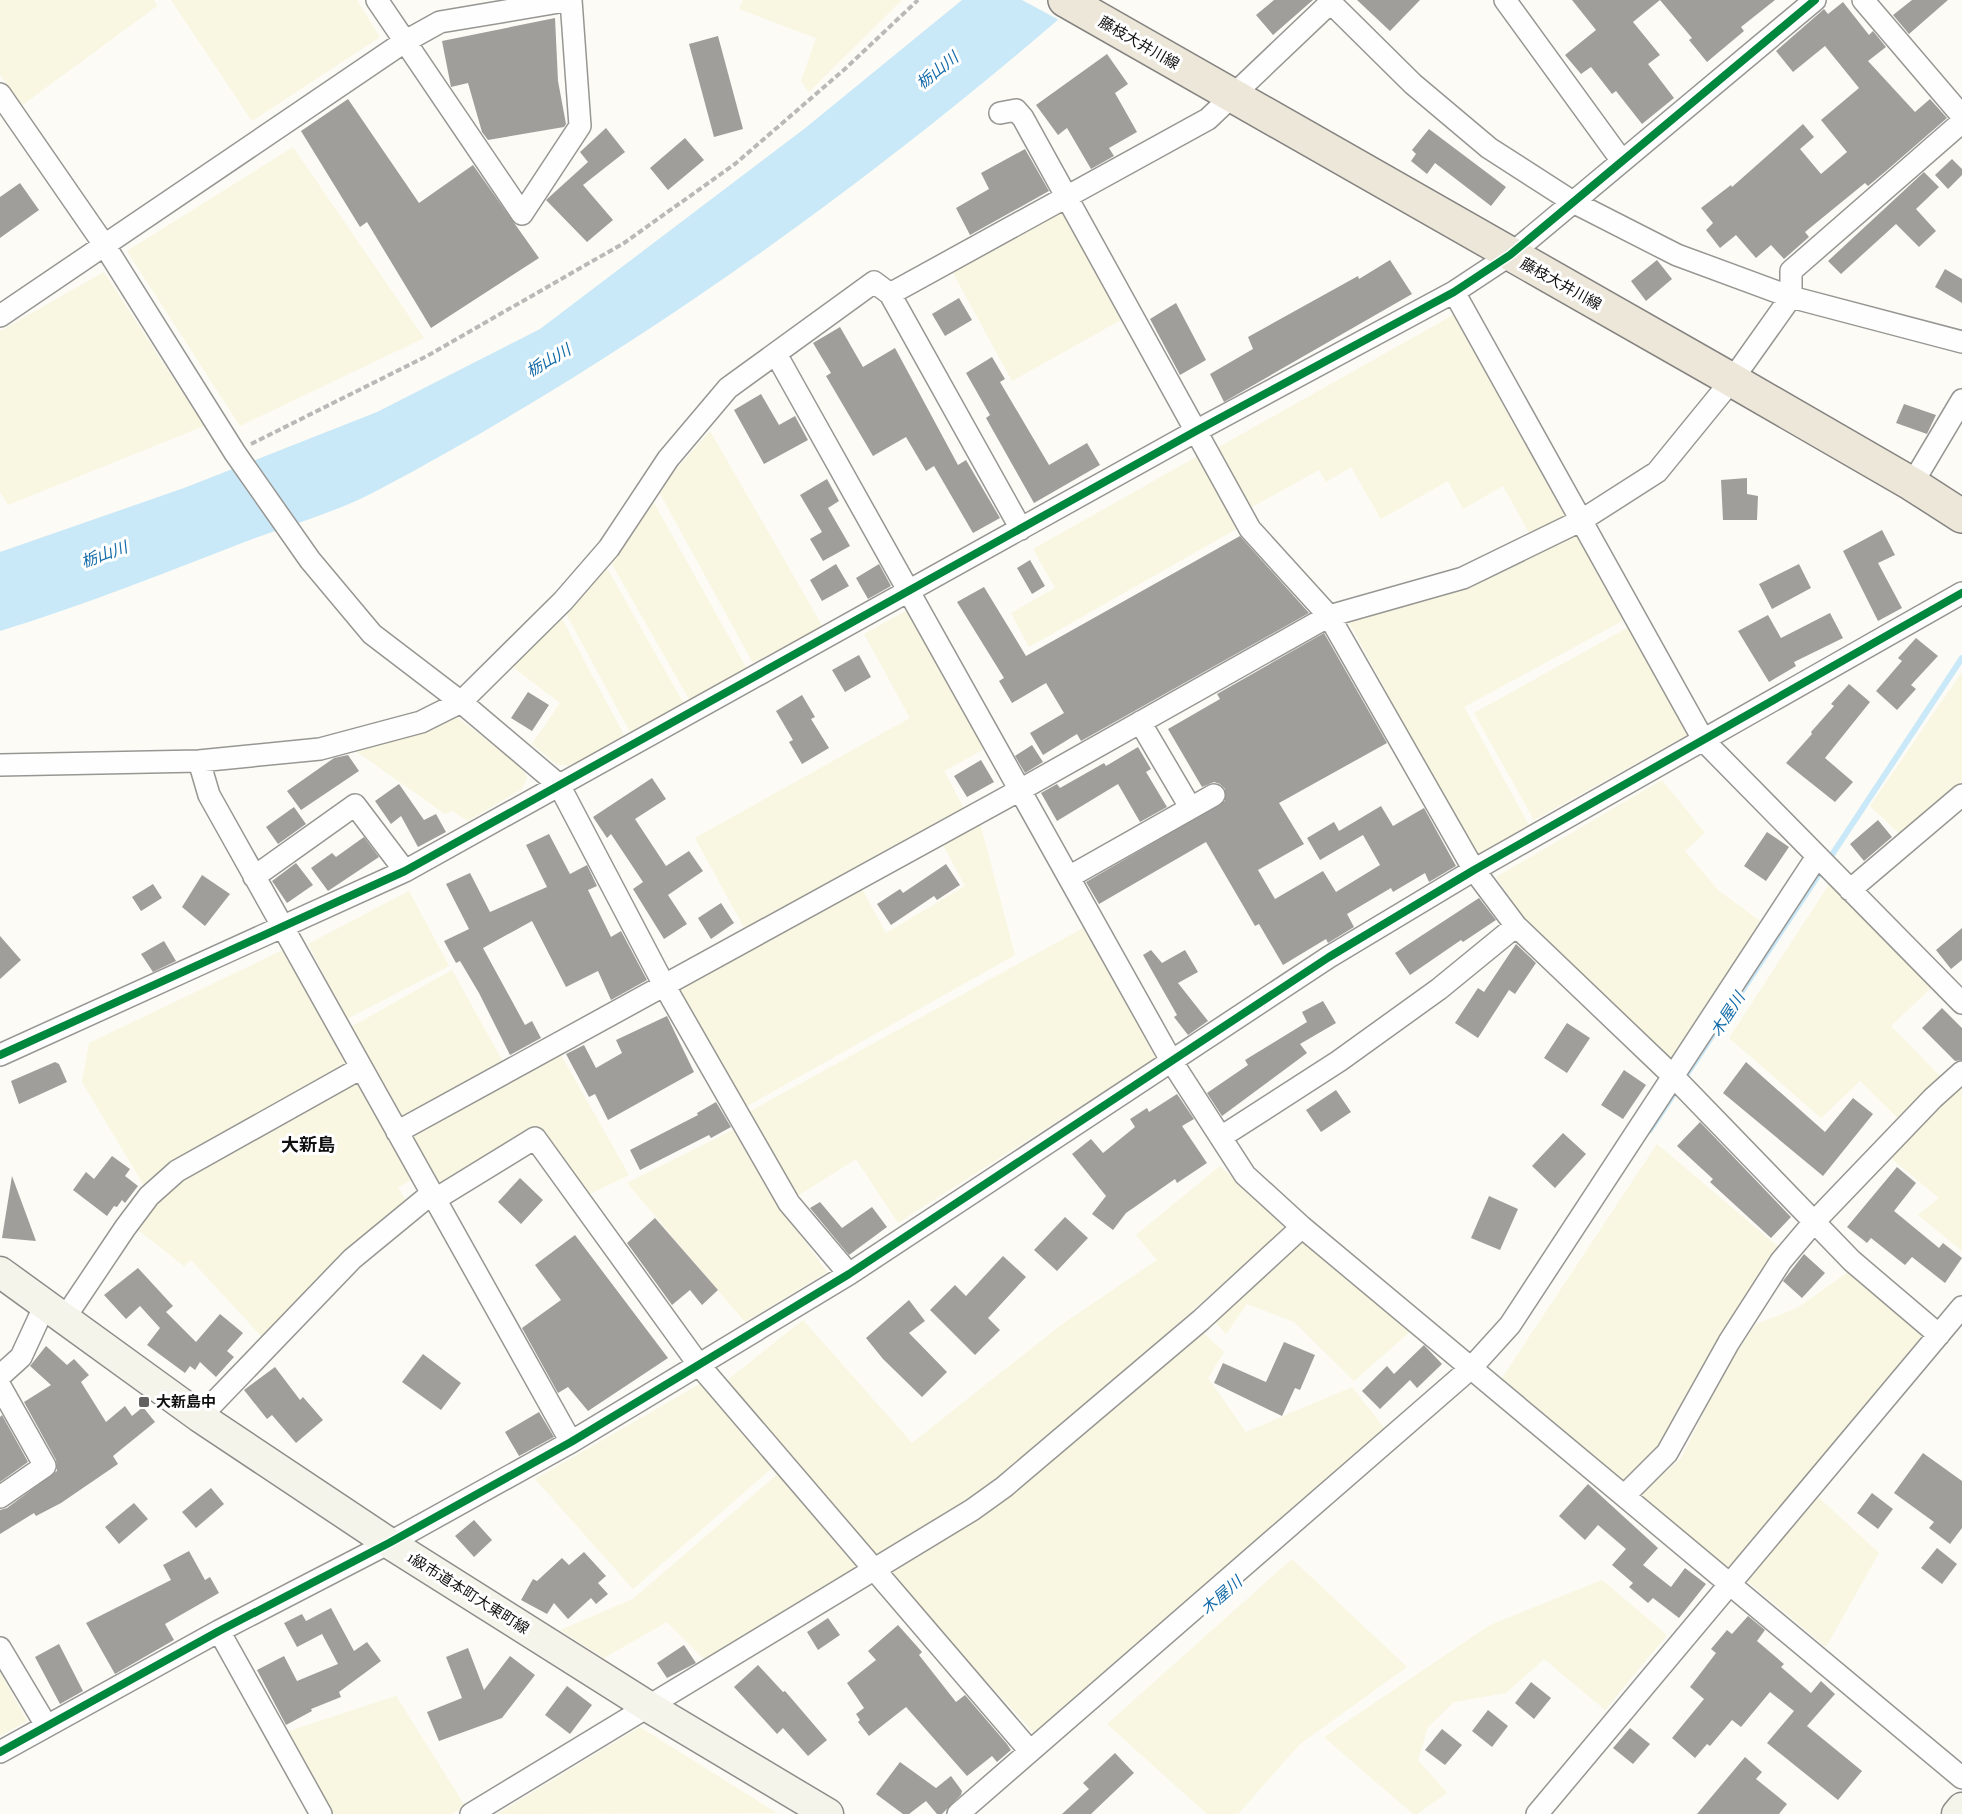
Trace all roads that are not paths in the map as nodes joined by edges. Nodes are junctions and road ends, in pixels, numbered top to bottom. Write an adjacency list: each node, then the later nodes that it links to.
1 (377, 0): 7 (street)
2 (1065, 0): 9 (main road, 藤枝大井川線)
3 (1505, 0): 13 (street)
4 (1815, 0): 13 (street)
5 (1863, 0): 11 (street)
6 (1329, 1): 9 (street); 15 (street)
7 (404, 42): 7 (street); 16 (street)
8 (0, 94): 16 (street)
9 (1232, 96): 14 (street); 17 (main road, 藤枝大井川線)
10 (1000, 114): 14 (street)
11 (1962, 116)
12 (1962, 122): 20 (street)
13 (1622, 161): 15 (street)
14 (1066, 196): 19 (street); 26 (street)
15 (1573, 202): 17 (street); 20 (street)
16 (105, 246): 21 (street); 34 (street)
17 (1510, 255): 18 (street); 24 (main road, 藤枝大井川線)
18 (1454, 292): 26 (street); 29 (street)
19 (890, 294): 23 (street); 30 (street)
20 (1791, 297): 22 (street); 24 (street)
21 (0, 316)
22 (1962, 342)
23 (776, 354): 31 (street); 34 (street)
24 (1732, 380): 27 (main road, 藤枝大井川線); 29 (street)
25 (1962, 400): 27 (street)
26 (1196, 431): 30 (street); 33 (street)
27 (1912, 484): 28 (main road, 藤枝大井川線)
28 (1962, 516)
29 (1581, 520): 33 (street); 36 (street)
30 (1021, 529): 31 (street)
31 (911, 592): 39 (street); 40 (street)
32 (1962, 593): 36 (street)
33 (1329, 616): 35 (street); 45 (street)
34 (461, 702): 37 (street); 39 (street)
35 (1140, 722): 40 (street); 43 (street)
36 (1704, 741): 44 (street); 45 (street)
37 (199, 761): 38 (street); 47 (street)
38 (0, 765)
39 (559, 785): 46 (street); 52 (street)
40 (1020, 790): 48 (street); 52 (street)
41 (1214, 795): 43 (street)
42 (1962, 795): 49 (street)
43 (1190, 807): 48 (street)
44 (1823, 864): 49 (street); 58 (street)
45 (1474, 870): 50 (street); 55 (street)
46 (405, 871): 47 (street); 51 (street)
47 (254, 877): 51 (street)
48 (1069, 878): 55 (street)
49 (1850, 890): 53 (street)
50 (1516, 926): 58 (street); 60 (street)
51 (282, 928): 54 (street); 56 (street)
52 (664, 985): 59 (street); 65 (street)
53 (1962, 1003)
54 (0, 1055)
55 (1172, 1062): 60 (street); 65 (street)
56 (361, 1068): 59 (street); 67 (street)
57 (1962, 1072): 62 (street)
58 (1679, 1082): 62 (street); 70 (street)
59 (397, 1132): 61 (street)
60 (1221, 1137): 63 (street)
61 (433, 1197): 69 (street); 73 (street); 74 (street)
62 (1814, 1222): 68 (street); 75 (street)
63 (1302, 1227): 70 (street); 78 (street)
64 (0, 1272): 67 (street, 1級市道本町大東町線)
65 (849, 1274): 69 (street)
66 (1962, 1307): 68 (street)
67 (55, 1312): 71 (street); 73 (street, 1級市道本町大東町線)
68 (1939, 1335): 79 (street)
69 (699, 1365): 74 (street); 78 (street)
70 (1471, 1368): 75 (street); 84 (street)
71 (0, 1376)
72 (0, 1386): 76 (street)
73 (200, 1417): 77 (street, 1級市道本町大東町線)
74 (571, 1442): 77 (street)
75 (1625, 1495): 79 (street)
76 (0, 1497)
77 (389, 1543): 80 (street); 82 (street, 1級市道本町大東町線)
78 (874, 1570): 82 (street); 84 (street)
79 (1732, 1583): 86 (street); 92 (street)
80 (219, 1632): 83 (street); 89 (street)
81 (0, 1648): 83 (street)
82 (649, 1707): 88 (street, 1級市道本町大東町線); 90 (street)
83 (46, 1725): 85 (street)
84 (1030, 1751): 91 (street)
85 (0, 1752)
86 (1962, 1778)
87 (1962, 1808): 93 (street)
88 (809, 1811)
89 (321, 1814)
90 (471, 1814)
91 (958, 1814)
92 (1537, 1814)
93 (1957, 1814)

